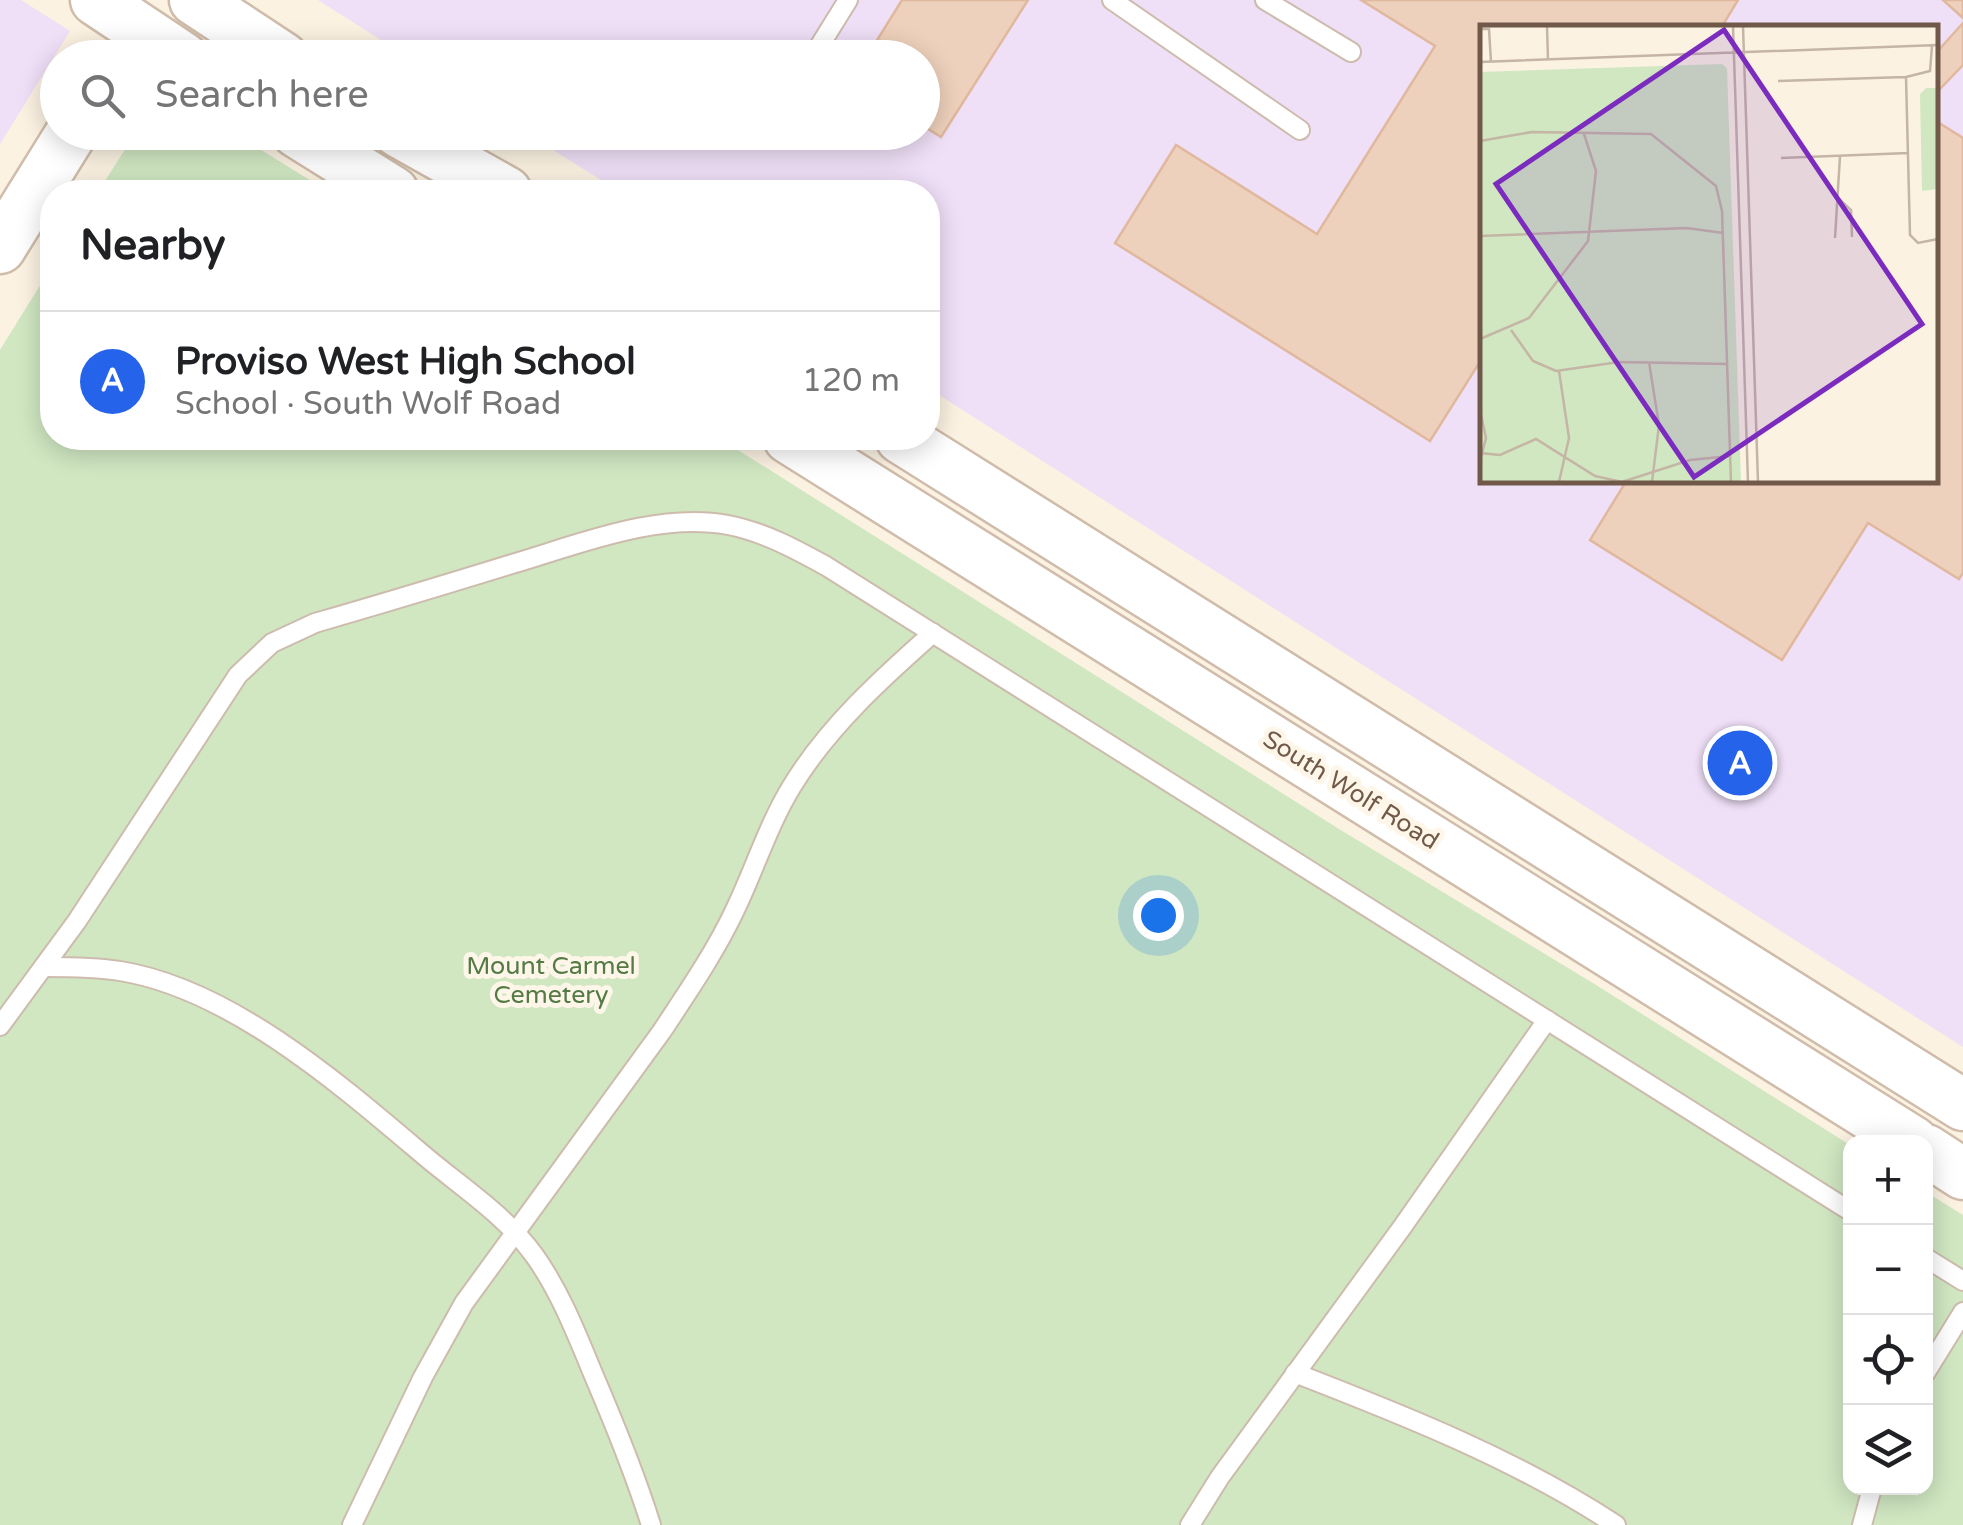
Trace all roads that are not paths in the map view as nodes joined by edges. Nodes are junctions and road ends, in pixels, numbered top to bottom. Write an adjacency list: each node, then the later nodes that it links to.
1 (96, 0): 6 (main road)
2 (194, 0): 7 (main road)
3 (848, 0): 8 (lane)
4 (1112, 0): 10 (lane)
5 (1265, 0): 9 (lane)
6 (137, 28)
7 (255, 40)
8 (823, 40)
9 (1351, 52)
10 (1300, 130)
11 (61, 150): 14 (main road)
12 (326, 150): 15 (main road)
13 (430, 150): 16 (main road)
14 (42, 180)
15 (374, 180)
16 (484, 180)
17 (40, 184): 18 (main road)
18 (0, 248)
19 (808, 450): 26 (main road, South Wolf Road)
20 (920, 450): 25 (main road)
21 (933, 633): 22 (lane); 23 (lane); 30 (lane)
22 (45, 968): 24 (lane); 30 (lane)
23 (1548, 1020): 29 (lane); 35 (lane)
24 (0, 1026)
25 (1963, 1105)
26 (1902, 1135)
27 (1933, 1155): 28 (main road)
28 (1963, 1174)
29 (1843, 1206)
30 (514, 1231): 37 (lane); 38 (lane)
31 (1933, 1263): 32 (lane)
32 (1963, 1282)
33 (1963, 1312): 34 (lane)
34 (1933, 1361)
35 (1295, 1374): 39 (lane); 40 (lane)
36 (1870, 1495): 41 (lane)
37 (352, 1525)
38 (651, 1525)
39 (1190, 1525)
40 (1616, 1525)
41 (1862, 1525)

